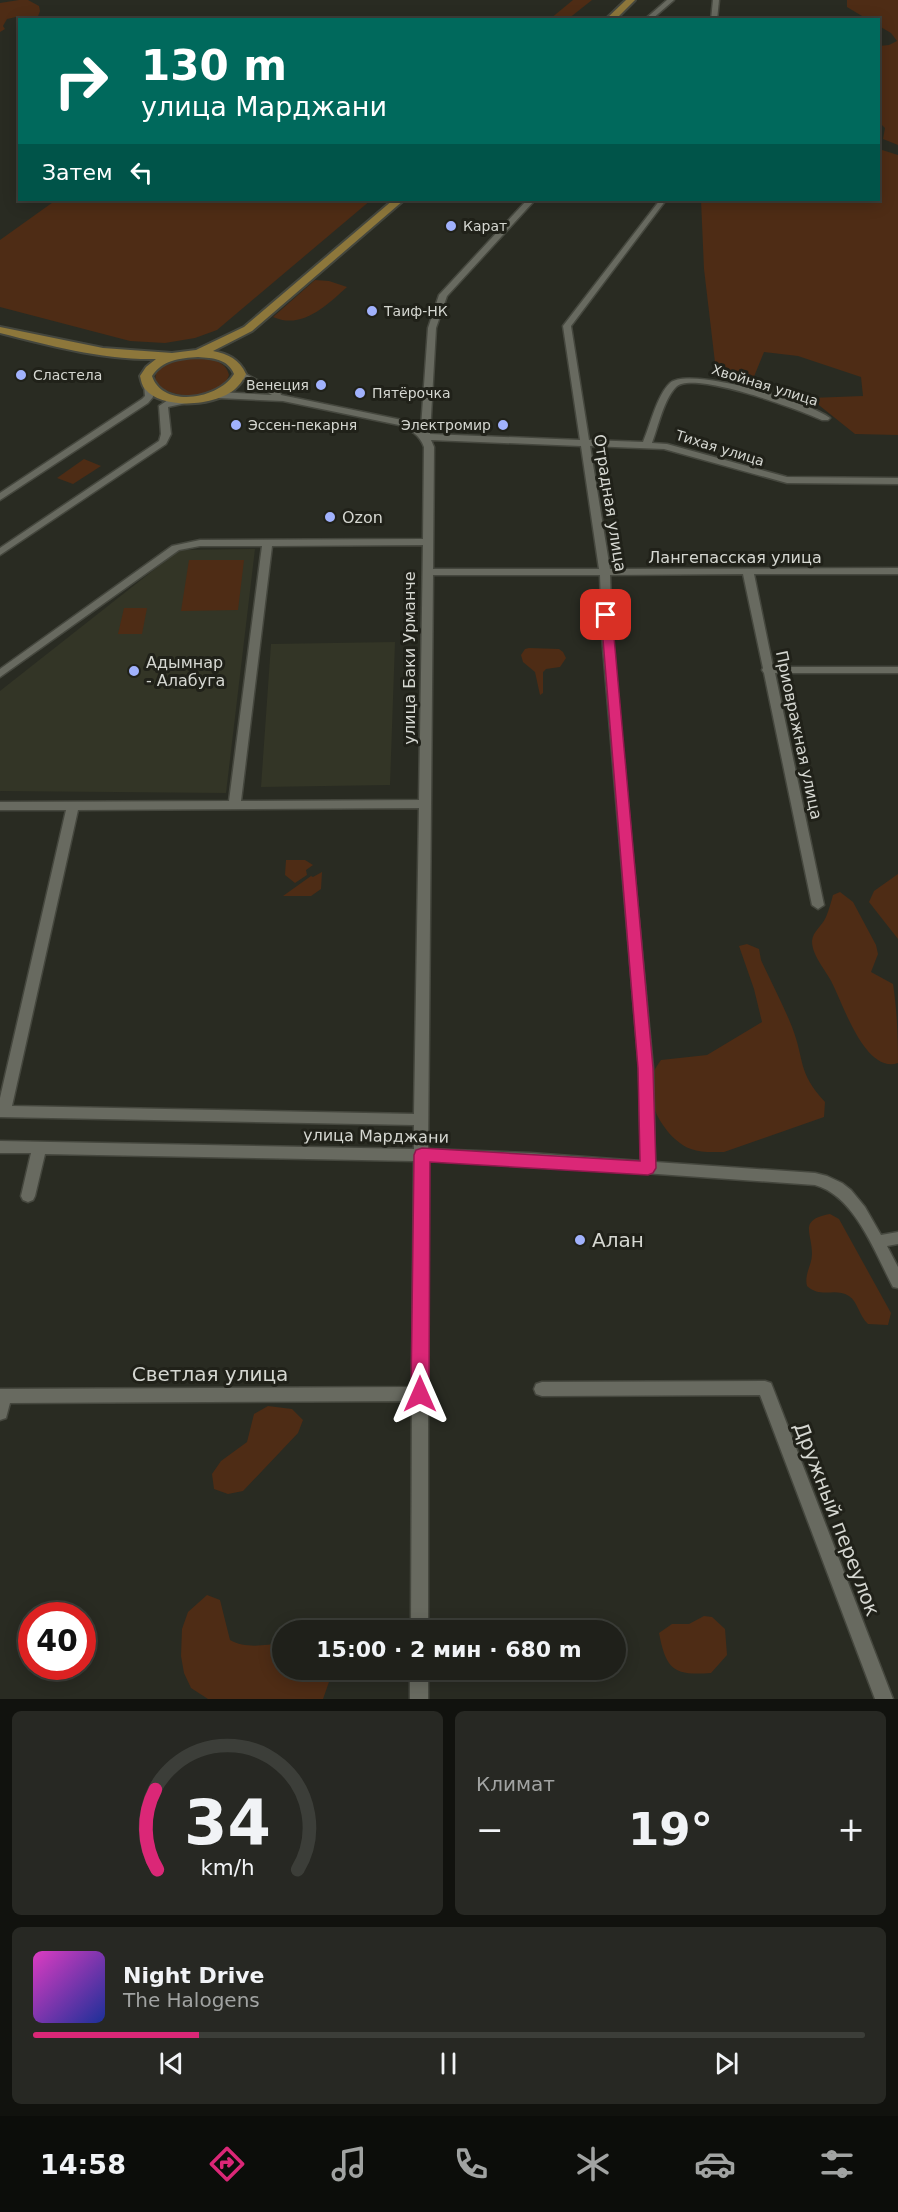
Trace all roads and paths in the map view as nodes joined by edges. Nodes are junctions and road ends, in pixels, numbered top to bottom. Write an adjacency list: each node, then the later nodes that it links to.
1 (631, 0): 4 (main road)
2 (671, 0): 5 (street)
3 (716, 0): 6 (street)
4 (611, 18)
5 (649, 18)
6 (714, 18)
7 (398, 201): 10 (main road)
8 (530, 201): 23 (street, улица Баки Урманче)
9 (662, 201): 24 (street, Отрадная улица)
10 (248, 329): 12 (main road); 15 (main road)
11 (0, 330): 13 (main road)
12 (198, 352): 14 (main road); 15 (main road)
13 (99, 353): 14 (main road); 16 (main road)
14 (182, 354): 16 (main road)
15 (237, 368): 17 (main road); 18 (street)
16 (140, 375): 19 (main road); 20 (street)
17 (218, 395): 18 (street); 19 (main road)
18 (283, 398): 23 (street)
19 (195, 400): 21 (street)
20 (141, 404): 21 (street); 27 (street)
21 (163, 408): 30 (street)
22 (825, 418): 25 (street, Хвойная улица)
23 (425, 437): 24 (street, Тихая улица); 28 (street, улица Баки Урманче)
24 (583, 443): 25 (street, Тихая улица); 33 (street, Отрадная улица)
25 (647, 445): 26 (street, Тихая улица)
26 (898, 481)
27 (0, 496)
28 (428, 542): 29 (street); 32 (street, улица Баки Урманче)
29 (267, 543): 37 (street); 38 (street)
30 (0, 552)
31 (898, 571): 34 (street, Лангепасская улица)
32 (427, 572): 33 (street, Лангепасская улица); 39 (street, улица Баки Урманче)
33 (605, 572): 34 (street, Лангепасская улица); 48 (street, Отрадная улица)
34 (748, 572): 35 (street, Приовражная улица)
35 (767, 670): 36 (street); 42 (street, Приовражная улица)
36 (898, 670)
37 (0, 674)
38 (235, 803): 39 (street); 41 (street)
39 (426, 804): 44 (street, улица Баки Урманче)
40 (0, 806): 41 (street)
41 (73, 806): 43 (street)
42 (818, 904)
43 (2, 1111): 44 (street, улица Марджани)
44 (421, 1120): 47 (street, улица Баки Урманче)
45 (0, 1147): 46 (street, улица Марджани)
46 (39, 1147): 47 (street, улица Марджани); 49 (street)
47 (422, 1155): 48 (street, улица Марджани); 54 (street, улица Баки Урманче)
48 (648, 1168): 51 (street, улица Марджани)
49 (28, 1196)
50 (898, 1238): 51 (street)
51 (877, 1242): 52 (street, улица Марджани)
52 (898, 1281)
53 (542, 1389): 60 (street, Дружный переулок)
54 (420, 1394): 55 (street, Светлая улица); 57 (street, улица Баки Урманче)
55 (1, 1396): 56 (street)
56 (0, 1413)
57 (419, 1620)
58 (419, 1680): 59 (street)
59 (419, 1699)
60 (884, 1699)

